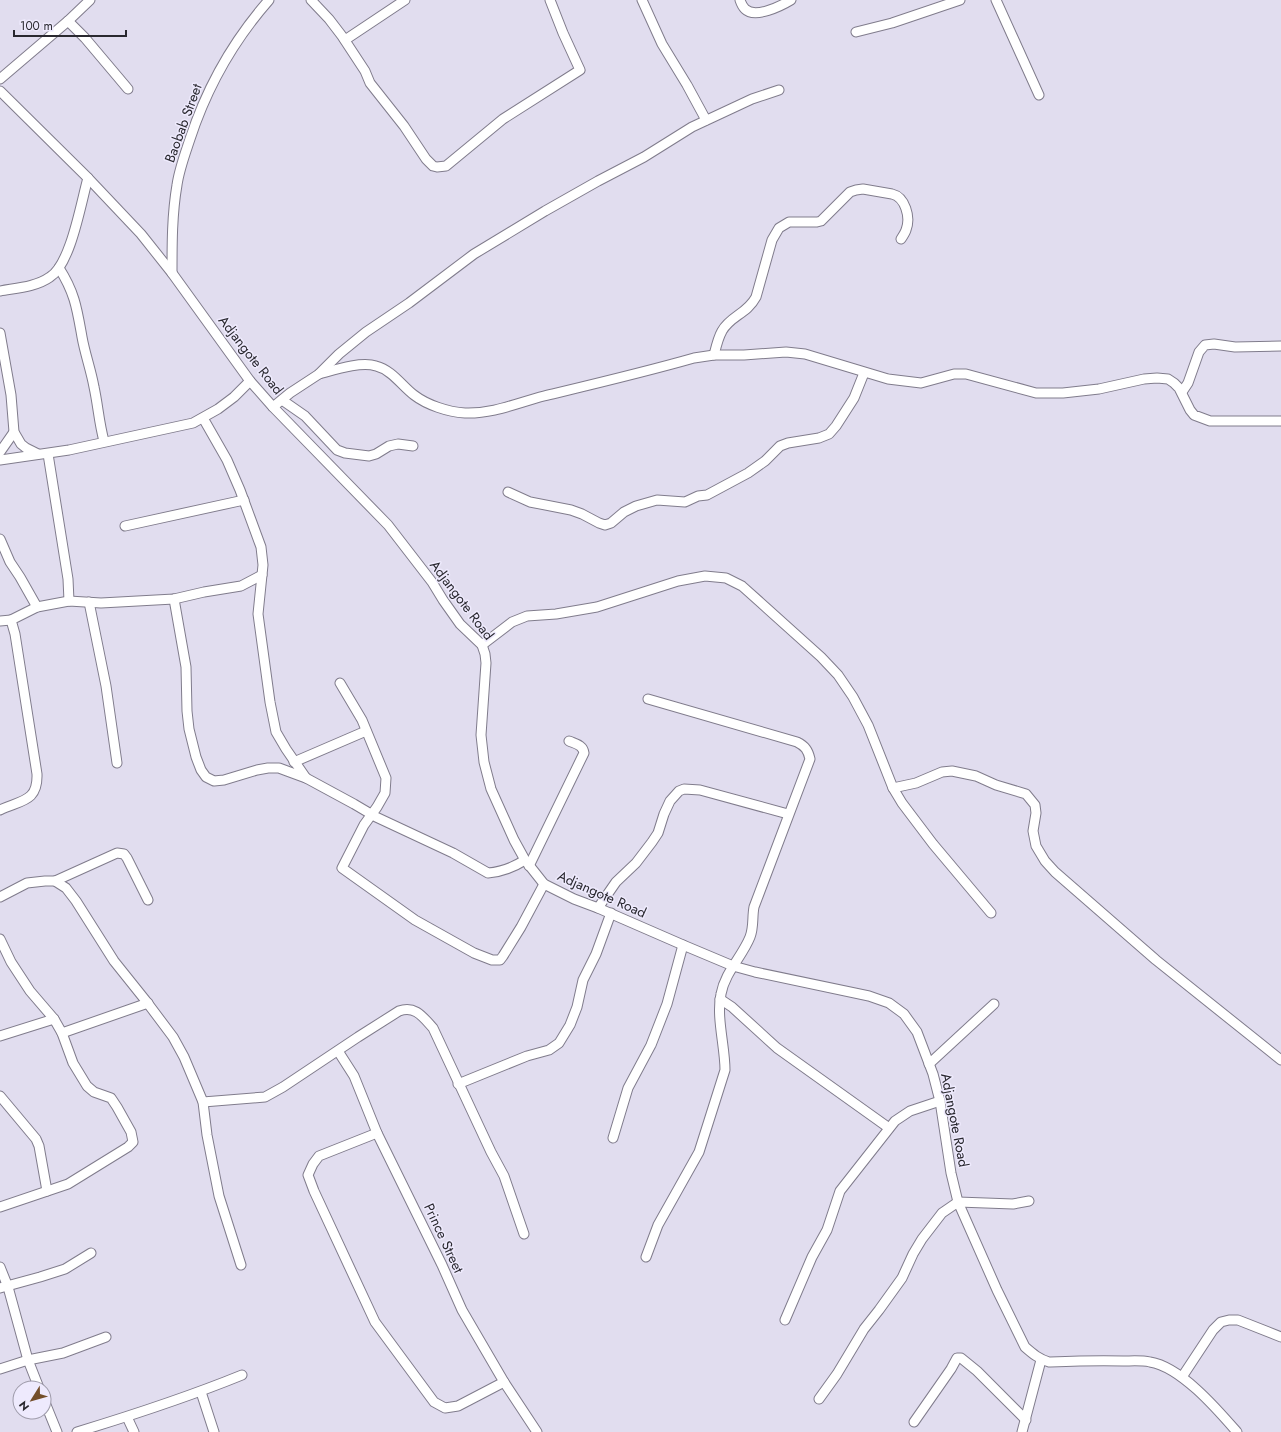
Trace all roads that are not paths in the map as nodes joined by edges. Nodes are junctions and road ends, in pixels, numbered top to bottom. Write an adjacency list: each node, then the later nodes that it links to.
1 (90, 0): 12 (street)
2 (269, 0): 24 (street, Baobab Street)
3 (311, 0): 14 (street)
4 (405, 0): 14 (street)
5 (550, 0): 14 (street)
6 (642, 0): 20 (street)
7 (740, 0): 8 (street)
8 (791, 0)
9 (960, 0): 11 (street)
10 (996, 0): 19 (street)
11 (937, 4): 13 (street)
12 (68, 21): 15 (street); 16 (street)
13 (856, 32)
14 (345, 40)
15 (0, 79)
16 (128, 89)
17 (780, 90): 20 (street)
18 (0, 91): 21 (street, Adjangote Road)
19 (1039, 95)
20 (706, 120): 31 (street)
21 (88, 178): 23 (street); 24 (street, Adjangote Road)
22 (901, 239): 29 (street)
23 (59, 268): 25 (street); 39 (street)
24 (172, 273): 32 (street, Adjangote Road)
25 (0, 292)
26 (0, 333): 28 (street)
27 (1281, 346): 33 (street)
28 (2, 353): 38 (street)
29 (714, 355): 30 (street); 31 (street)
30 (864, 373): 33 (street); 44 (street)
31 (319, 374): 34 (street)
32 (250, 381): 35 (street, Adjangote Road); 36 (street)
33 (1182, 392): 37 (street)
34 (282, 400): 35 (street); 40 (street)
35 (273, 407): 55 (street, Adjangote Road)
36 (203, 418): 39 (street); 45 (street)
37 (1281, 421)
38 (14, 432): 41 (street); 42 (street)
39 (104, 441): 42 (street)
40 (413, 446)
41 (0, 452)
42 (44, 454): 43 (street); 50 (street)
43 (0, 460)
44 (508, 492)
45 (244, 500): 46 (street); 48 (street)
46 (125, 526)
47 (0, 539): 52 (street)
48 (262, 575): 49 (street); 60 (street)
49 (174, 599): 51 (street); 63 (street)
50 (69, 601): 51 (street); 52 (street)
51 (89, 602): 62 (street)
52 (37, 607): 53 (street)
53 (11, 620): 54 (street); 66 (street)
54 (0, 622)
55 (482, 645): 65 (street); 71 (street, Adjangote Road)
56 (340, 683): 58 (street)
57 (648, 699): 68 (street)
58 (366, 731): 61 (street); 67 (street)
59 (569, 741): 71 (street)
60 (286, 750): 61 (street); 63 (street)
61 (294, 762): 64 (street)
62 (117, 763)
63 (279, 768): 64 (street)
64 (306, 778): 67 (street)
65 (893, 788): 78 (street); 89 (street)
66 (0, 810)
67 (371, 814): 69 (street); 70 (street)
68 (788, 814): 76 (street); 81 (street)
69 (381, 820): 70 (street); 71 (street)
70 (364, 825): 73 (street)
71 (527, 863): 73 (street, Adjangote Road)
72 (55, 881): 74 (street); 75 (street); 83 (street)
73 (544, 884): 76 (street, Adjangote Road)
74 (0, 897)
75 (148, 900)
76 (598, 908): 77 (street, Adjangote Road)
77 (611, 913): 80 (street, Adjangote Road); 91 (street)
78 (991, 913)
79 (0, 939): 85 (street)
80 (683, 946): 81 (street, Adjangote Road); 97 (street)
81 (733, 966): 82 (street); 90 (street, Adjangote Road)
82 (720, 999): 95 (street); 104 (street)
83 (148, 1003): 86 (street); 94 (street)
84 (994, 1004): 90 (street)
85 (54, 1019): 86 (street); 87 (street)
86 (62, 1033): 98 (street)
87 (0, 1036)
88 (338, 1051): 91 (street); 94 (street); 96 (street, Prince Street)
89 (1281, 1060)
90 (929, 1064): 93 (street, Adjangote Road)
91 (458, 1084): 102 (street)
92 (0, 1096): 98 (street)
93 (940, 1101): 95 (street); 100 (street, Adjangote Road)
94 (203, 1102): 105 (street)
95 (889, 1128): 108 (street)
96 (377, 1133): 117 (street, Prince Street); 117 (street)
97 (612, 1138)
98 (48, 1191): 101 (street)
99 (1030, 1201): 100 (street)
100 (958, 1202): 112 (street, Adjangote Road); 119 (street)
101 (0, 1206)
102 (524, 1234)
103 (91, 1253): 107 (street)
104 (646, 1257)
105 (241, 1265)
106 (0, 1267): 107 (street)
107 (4, 1288): 111 (street)
108 (785, 1320)
109 (106, 1337): 111 (street)
110 (1281, 1337): 115 (street)
111 (28, 1360): 113 (street); 116 (street)
112 (1041, 1360): 115 (street); 122 (street)
113 (0, 1369)
114 (242, 1375): 118 (street)
115 (1182, 1377): 130 (street)
116 (36, 1380)
117 (504, 1382): 128 (street, Prince Street)
118 (201, 1392): 120 (street); 127 (street)
119 (819, 1399)
120 (127, 1417): 125 (street); 126 (street)
121 (52, 1420): 124 (street)
122 (1026, 1420): 123 (street); 129 (street)
123 (914, 1422)
124 (57, 1432)
125 (77, 1432)
126 (134, 1432)
127 (214, 1432)
128 (537, 1432)
129 (1022, 1432)
130 (1237, 1432)

